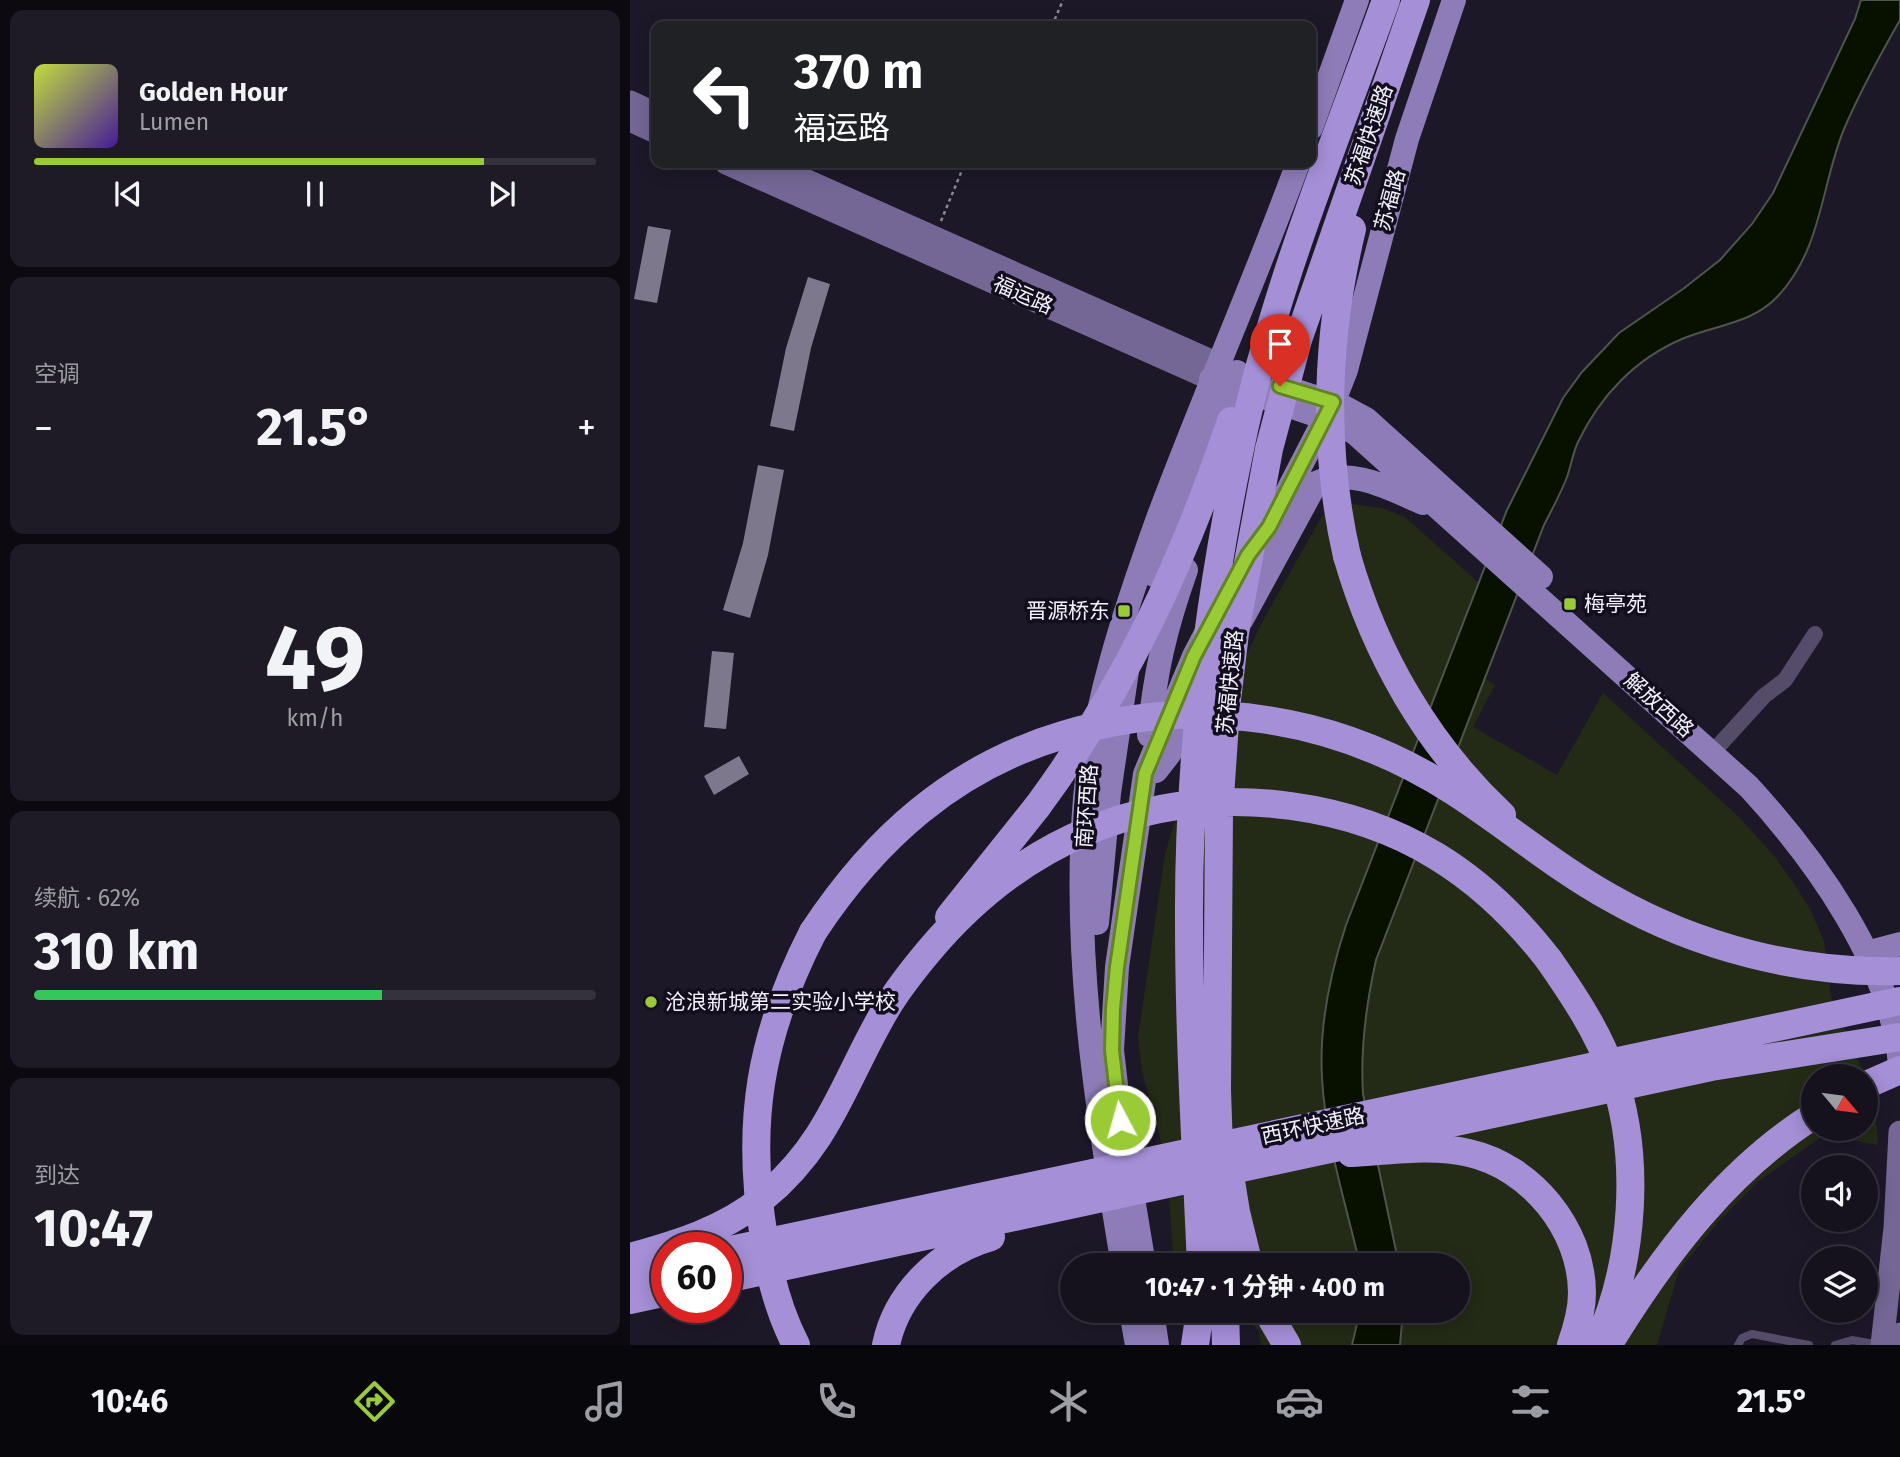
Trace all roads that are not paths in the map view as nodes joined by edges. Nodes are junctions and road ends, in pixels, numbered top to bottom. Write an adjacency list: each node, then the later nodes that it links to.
1 (1357, 0): 8 (main road)
2 (1386, 0): 11 (highway, 苏福快速路, bridge)
3 (1416, 0): 31 (highway, 苏福快速路, bridge)
4 (1431, 0): 23 (highway, bridge)
5 (1454, 0): 17 (main road, 苏福路)
6 (630, 102): 7 (main road)
7 (651, 112)
8 (1316, 114)
9 (630, 120): 10 (main road)
10 (651, 130)
11 (1330, 156): 26 (highway, bridge); 39 (highway, 苏福快速路, bridge)
12 (739, 168): 15 (main road, 福运路)
13 (776, 168): 15 (main road, 福运路)
14 (1296, 168): 16 (main road)
15 (898, 230): 16 (main road, 福运路)
16 (1233, 379): 17 (main road, 福运路); 22 (main road); 37 (main road, 南环西路)
17 (1329, 410): 18 (main road, 解放西路); 19 (main road, 解放西路); 22 (main road)
18 (1440, 510): 19 (main road, 解放西路); 22 (main road)
19 (1486, 539): 21 (main road, 解放西路)
20 (1815, 634): 21 (street)
21 (1717, 747): 24 (main road, 解放西路)
22 (1144, 780): 38 (main road)
23 (1542, 853): 25 (highway, bridge); 55 (highway, bridge)
24 (1881, 948): 25 (main road, 解放西路)
25 (1897, 990): 28 (main road, 解放西路); 36 (highway, 西环快速路, bridge)
26 (888, 1006): 42 (highway, bridge); 64 (highway, bridge)
27 (1900, 1037): 34 (highway, 西环快速路, bridge)
28 (1900, 1064)
29 (1900, 1070): 30 (highway)
30 (1878, 1080)
31 (1217, 1090): 40 (highway, 苏福快速路, bridge); 41 (highway, bridge)
32 (1801, 1125): 65 (highway)
33 (1900, 1132): 69 (main road)
34 (1303, 1156): 35 (highway, 西环快速路, bridge); 63 (highway, bridge)
35 (1166, 1186): 45 (highway, 西环快速路, bridge); 56 (highway, bridge)
36 (742, 1247)
37 (1121, 1253)
38 (1142, 1253)
39 (1201, 1253)
40 (1223, 1253)
41 (1246, 1253)
42 (630, 1257)
43 (651, 1267): 44 (highway)
44 (630, 1272)
45 (742, 1276)
46 (651, 1295): 47 (highway)
47 (630, 1300)
48 (1133, 1323): 57 (main road)
49 (1154, 1323): 58 (main road)
50 (1199, 1323): 59 (highway)
51 (1201, 1323): 60 (highway)
52 (1225, 1323): 61 (highway)
53 (1274, 1323): 62 (highway)
54 (1900, 1334): 70 (main road)
55 (796, 1345)
56 (886, 1345)
57 (1137, 1345)
58 (1157, 1345)
59 (1195, 1345)
60 (1202, 1345)
61 (1226, 1345)
62 (1287, 1345)
63 (1571, 1345)
64 (1597, 1345)
65 (1608, 1345)
66 (1738, 1345): 67 (lane)
67 (1809, 1345)
68 (1835, 1345): 69 (lane)
69 (1881, 1345)
70 (1899, 1345)

